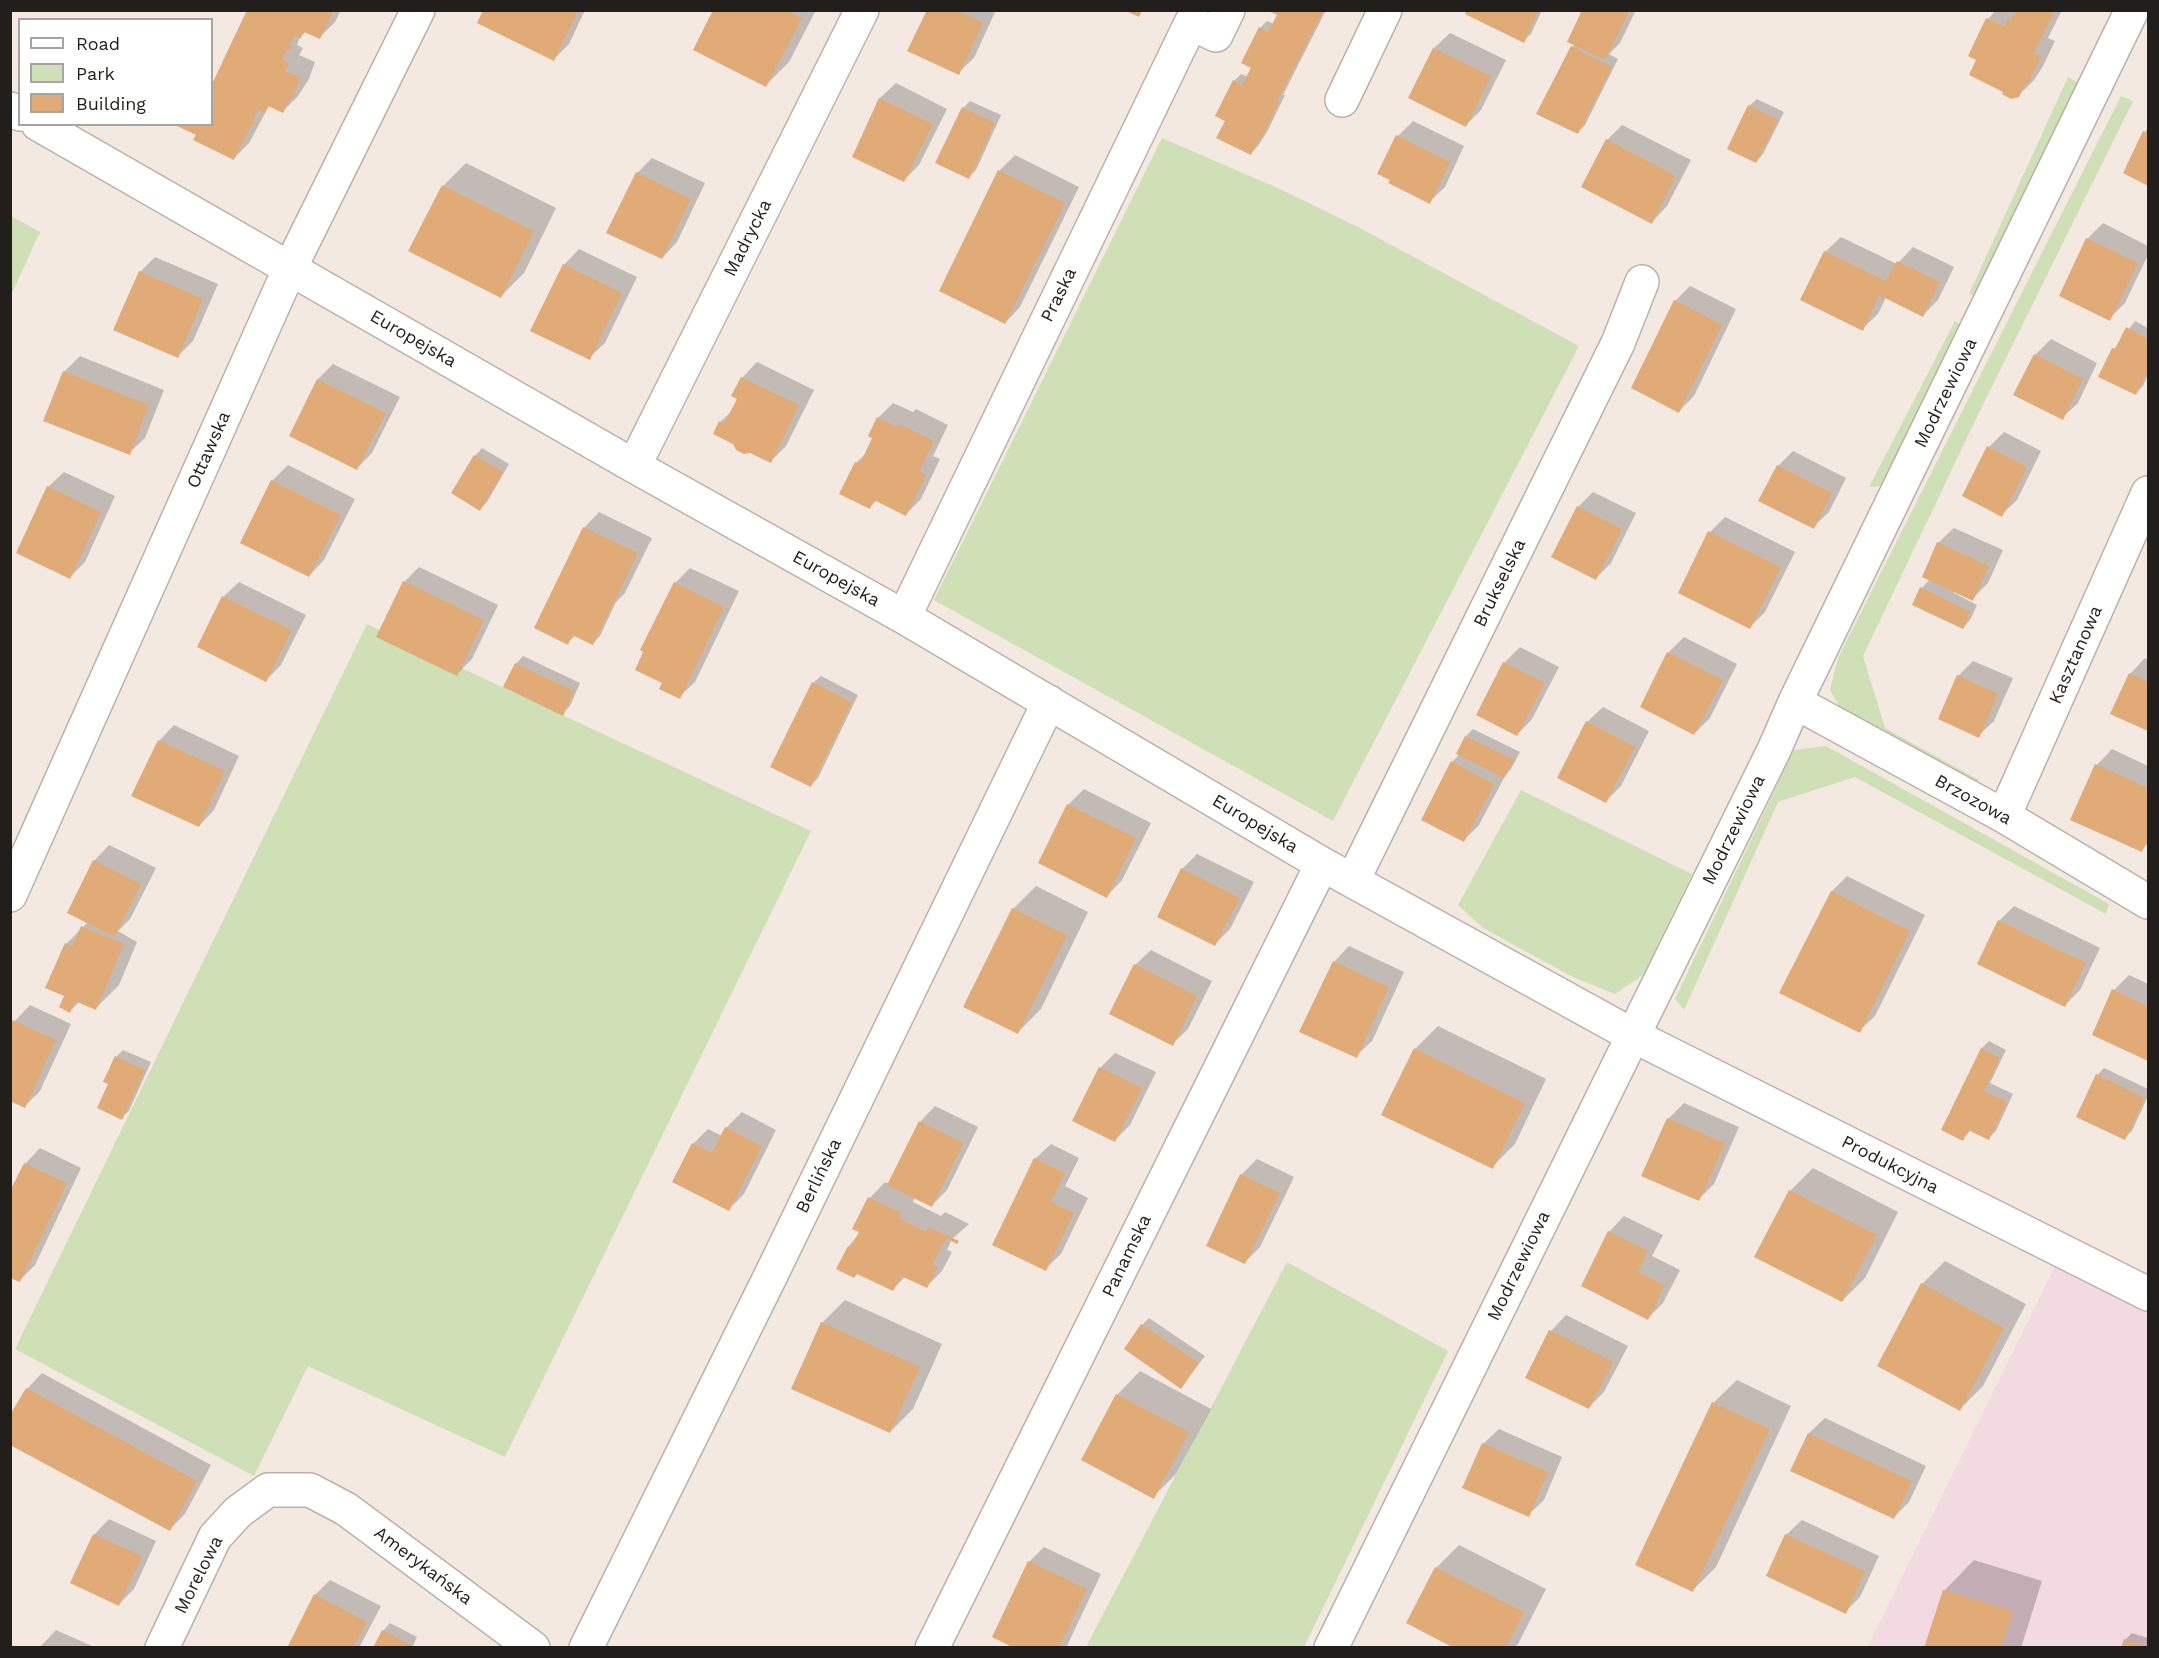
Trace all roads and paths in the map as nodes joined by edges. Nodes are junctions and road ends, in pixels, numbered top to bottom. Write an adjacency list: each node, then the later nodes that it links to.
1 (418, 10): 8 (street, Ottawska)
2 (862, 10): 10 (street, Madrycka)
3 (1228, 10): 12 (street, Praska)
4 (1385, 10): 6 (street)
5 (2132, 10): 14 (street, Modrzewiowa)
6 (1342, 100)
7 (42, 126): 8 (street, Europejska)
8 (290, 268): 10 (street, Europejska); 18 (street, Ottawska)
9 (1642, 282): 17 (street, Brukselska)
10 (634, 466): 12 (street, Europejska)
11 (2148, 493): 15 (street, Kasztanowa)
12 (904, 617): 13 (street, Europejska)
13 (1049, 702): 16 (street, Europejska); 25 (street, Berlińska)
14 (1795, 702): 15 (street, Brzozowa); 20 (street, Modrzewiowa)
15 (2004, 816): 19 (street, Brzozowa)
16 (1322, 864): 17 (street, Europejska); 26 (street, Panamska)
17 (1353, 880): 20 (street, Europejska)
18 (10, 895)
19 (2148, 902)
20 (1632, 1035): 21 (street, Produkcyjna); 27 (street, Modrzewiowa)
21 (2148, 1294)
22 (310, 1490): 23 (street, Morelowa); 24 (street, Amerykańska)
23 (162, 1647)
24 (533, 1647)
25 (586, 1647)
26 (932, 1647)
27 (1331, 1647)

